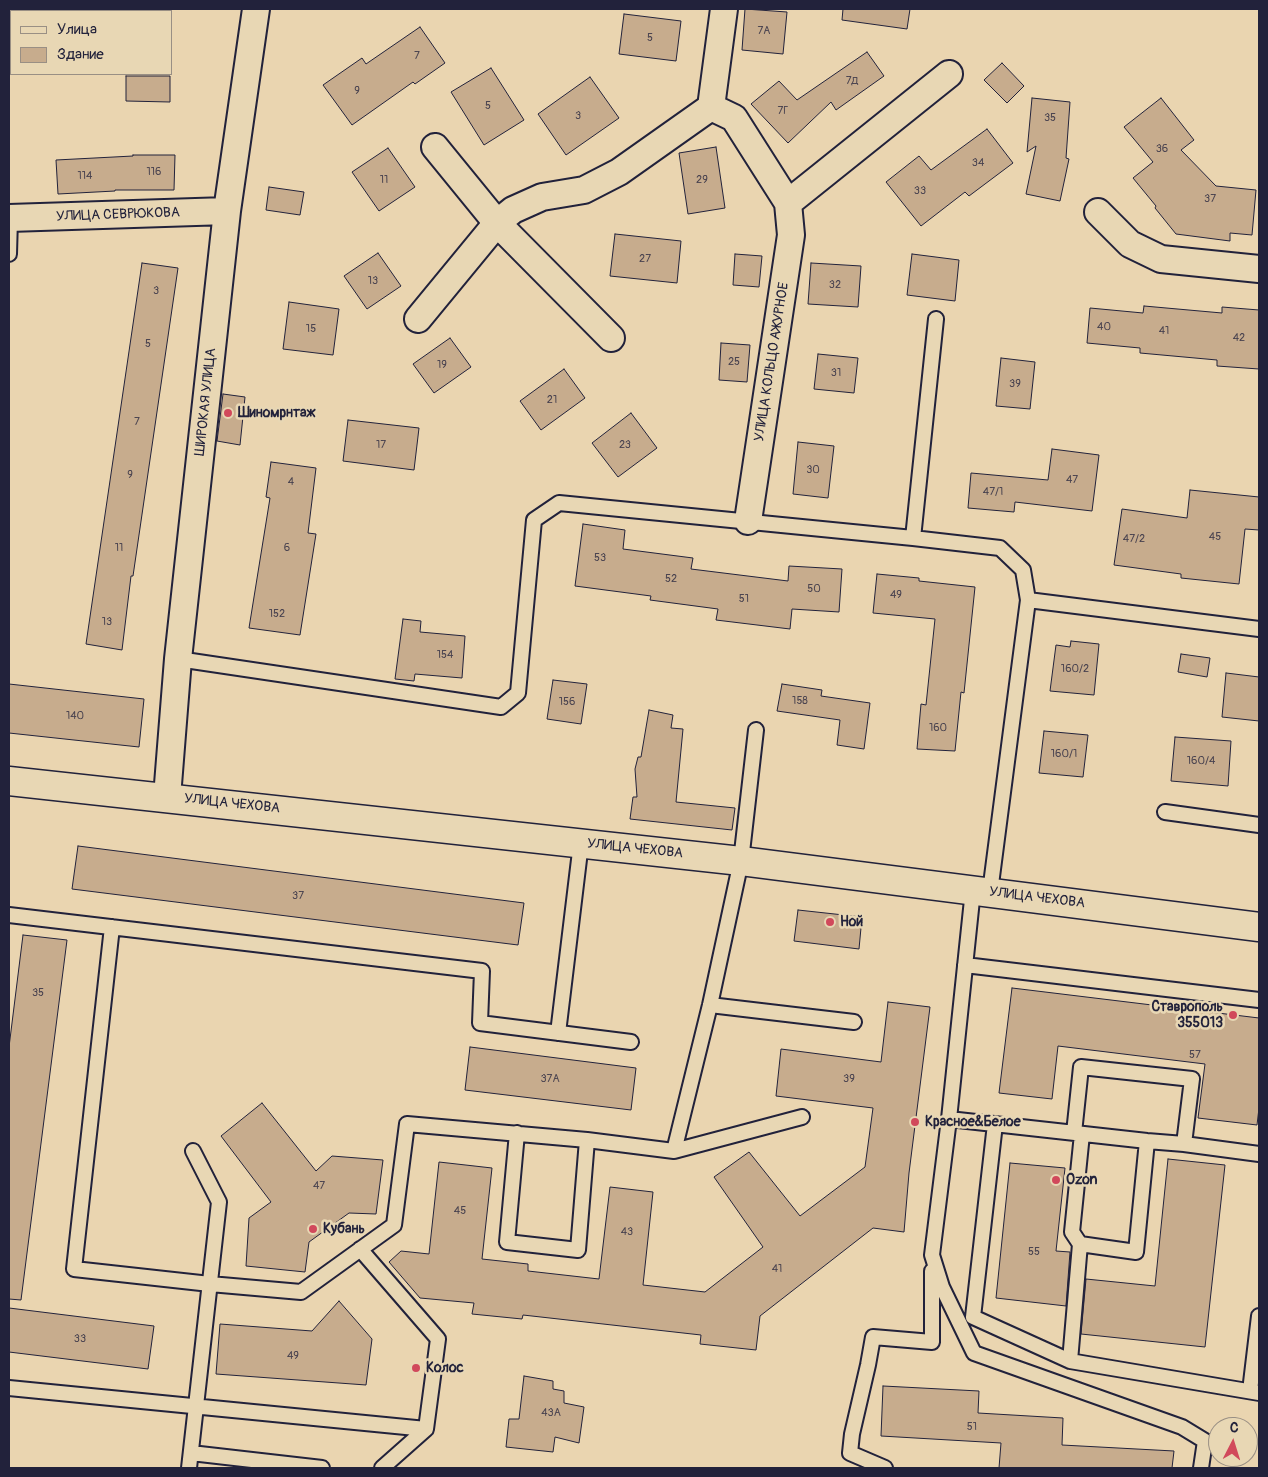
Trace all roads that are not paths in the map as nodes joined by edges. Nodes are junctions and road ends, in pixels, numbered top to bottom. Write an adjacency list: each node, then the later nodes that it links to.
1 (256, 9): 7 (street, ШИРОКАЯ УЛИЦА)
2 (724, 9): 4 (street)
3 (949, 74): 6 (street)
4 (711, 106): 6 (street, УЛИЦА КОЛЬЦО АЖУРНОЕ); 10 (street)
5 (435, 147): 10 (street)
6 (788, 203): 16 (street, УЛИЦА КОЛЬЦО АЖУРНОЕ)
7 (227, 211): 9 (street, УЛИЦА СЕВРЮКОВА); 20 (street, ШИРОКАЯ УЛИЦА)
8 (1098, 212): 12 (street)
9 (10, 218): 11 (lane)
10 (497, 223): 13 (street); 15 (street)
11 (9, 254)
12 (1259, 270)
13 (418, 319)
14 (936, 319): 17 (lane)
15 (610, 338)
16 (748, 521): 17 (lane); 20 (lane)
17 (913, 538): 18 (lane)
18 (1028, 600): 19 (lane); 28 (lane)
19 (1259, 629)
20 (178, 658): 23 (street, ШИРОКАЯ УЛИЦА)
21 (756, 730): 27 (lane)
22 (9, 781): 23 (street, УЛИЦА ЧЕХОВА)
23 (167, 797): 26 (street, УЛИЦА ЧЕХОВА)
24 (1165, 812): 25 (lane)
25 (1259, 825)
26 (581, 843): 27 (street, УЛИЦА ЧЕХОВА); 36 (lane)
27 (741, 861): 28 (street, УЛИЦА ЧЕХОВА); 34 (lane)
28 (982, 891): 31 (street, УЛИЦА ЧЕХОВА); 32 (lane)
29 (9, 916): 30 (lane)
30 (112, 927): 36 (lane); 52 (lane)
31 (1259, 927)
32 (965, 965): 33 (lane); 39 (lane)
33 (1259, 1000)
34 (710, 1005): 35 (lane); 46 (lane)
35 (854, 1022)
36 (558, 1033): 37 (lane)
37 (632, 1042)
38 (802, 1117): 46 (lane)
39 (949, 1118): 40 (lane); 51 (lane)
40 (995, 1124): 42 (lane); 54 (lane)
41 (517, 1133): 43 (lane); 43 (lane); 50 (lane)
42 (1078, 1133): 44 (lane); 45 (lane); 49 (lane)
43 (587, 1140): 46 (lane)
44 (1147, 1141): 45 (lane); 49 (lane)
45 (1184, 1144): 48 (lane)
46 (674, 1150)
47 (193, 1151): 52 (lane)
48 (1259, 1154)
49 (1080, 1244): 54 (lane)
50 (360, 1249): 52 (lane); 58 (lane)
51 (932, 1255): 64 (lane); 65 (lane)
52 (210, 1284): 57 (lane)
53 (1259, 1316): 56 (lane)
54 (1070, 1361): 56 (lane)
55 (9, 1388): 57 (lane)
56 (1254, 1392)
57 (197, 1407): 58 (lane); 59 (lane)
58 (426, 1430): 63 (lane)
59 (191, 1453): 60 (lane); 61 (lane)
60 (299, 1467): 62 (lane)
61 (189, 1468)
62 (322, 1468)
63 (382, 1468)
64 (885, 1468)
65 (1201, 1468)

